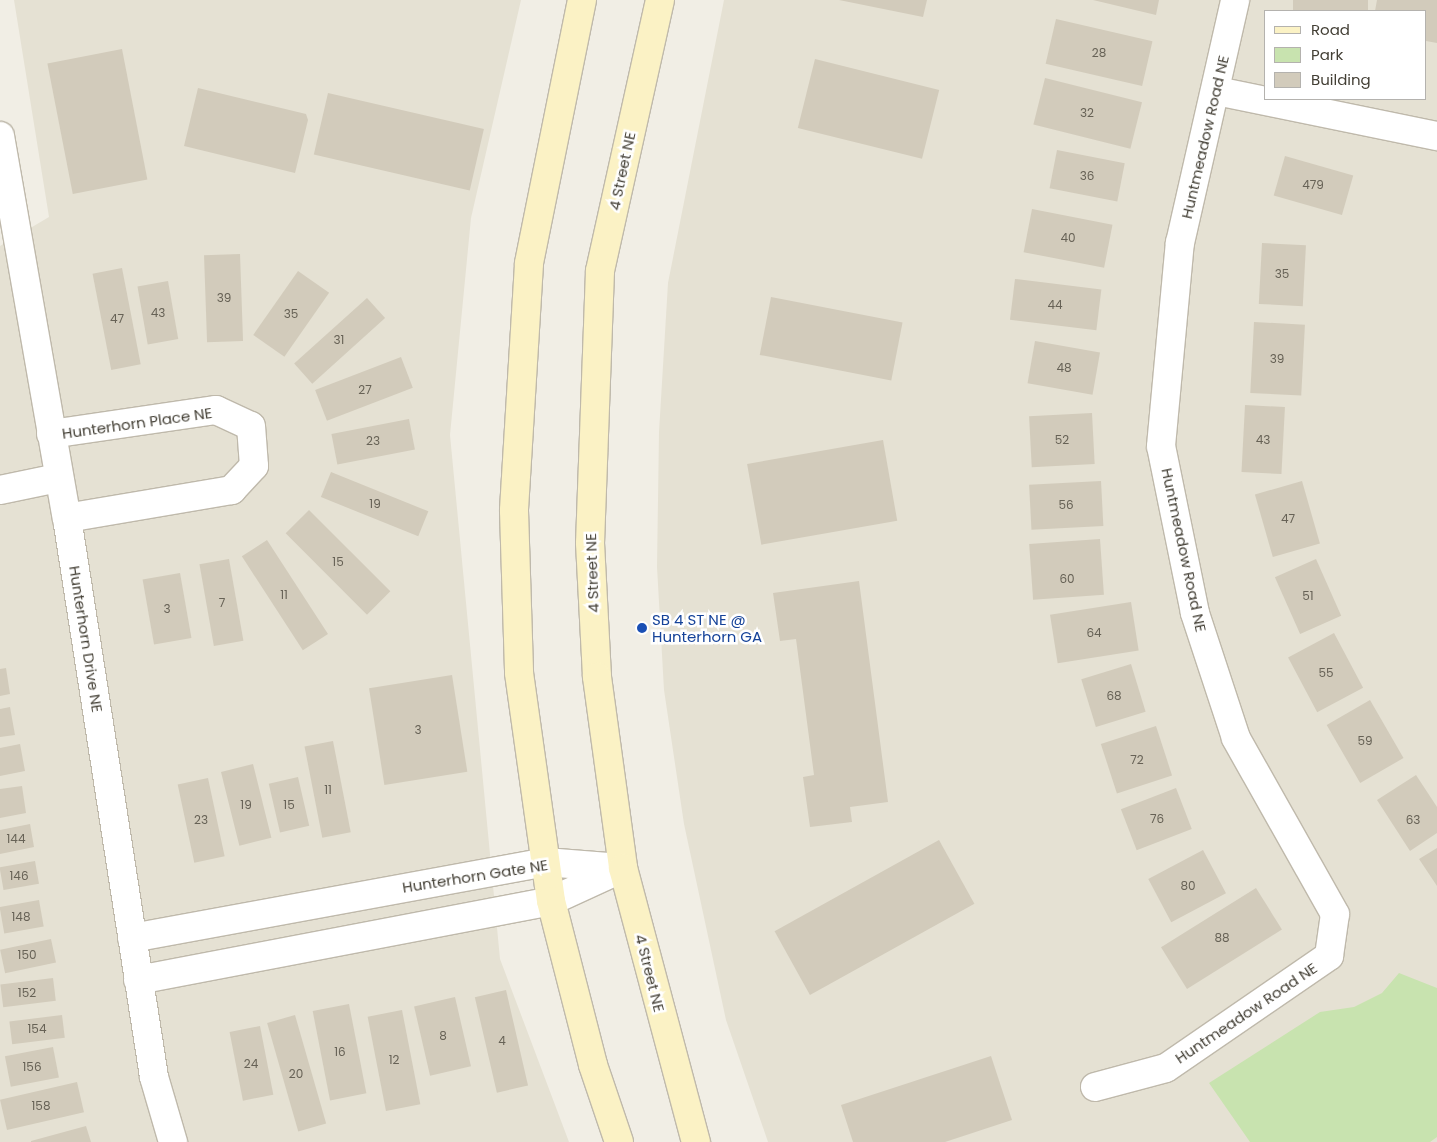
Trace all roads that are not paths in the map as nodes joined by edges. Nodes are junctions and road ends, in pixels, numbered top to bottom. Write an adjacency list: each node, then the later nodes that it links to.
1 (582, 0): 11 (main road)
2 (660, 0): 12 (main road, 4 Street NE)
3 (1235, 0): 4 (street, Huntmeadow Road NE)
4 (1217, 91): 6 (street); 16 (street, Huntmeadow Road NE)
5 (0, 136): 7 (street, Hunterhorn Drive NE)
6 (1437, 136)
7 (51, 434): 8 (street, Hunterhorn Drive NE); 10 (street, Hunterhorn Place NE)
8 (58, 478): 9 (street); 10 (street, Hunterhorn Drive NE)
9 (0, 490)
10 (67, 518): 14 (street, Hunterhorn Drive NE)
11 (545, 862): 12 (street, Hunterhorn Gate NE); 13 (main road); 14 (street, Hunterhorn Gate NE)
12 (623, 868): 13 (street); 19 (main road, 4 Street NE)
13 (551, 901): 15 (street); 18 (main road)
14 (132, 938): 15 (street, Hunterhorn Drive NE)
15 (138, 980): 17 (street, Hunterhorn Drive NE)
16 (1095, 1087)
17 (173, 1142)
18 (619, 1142)
19 (696, 1142)

